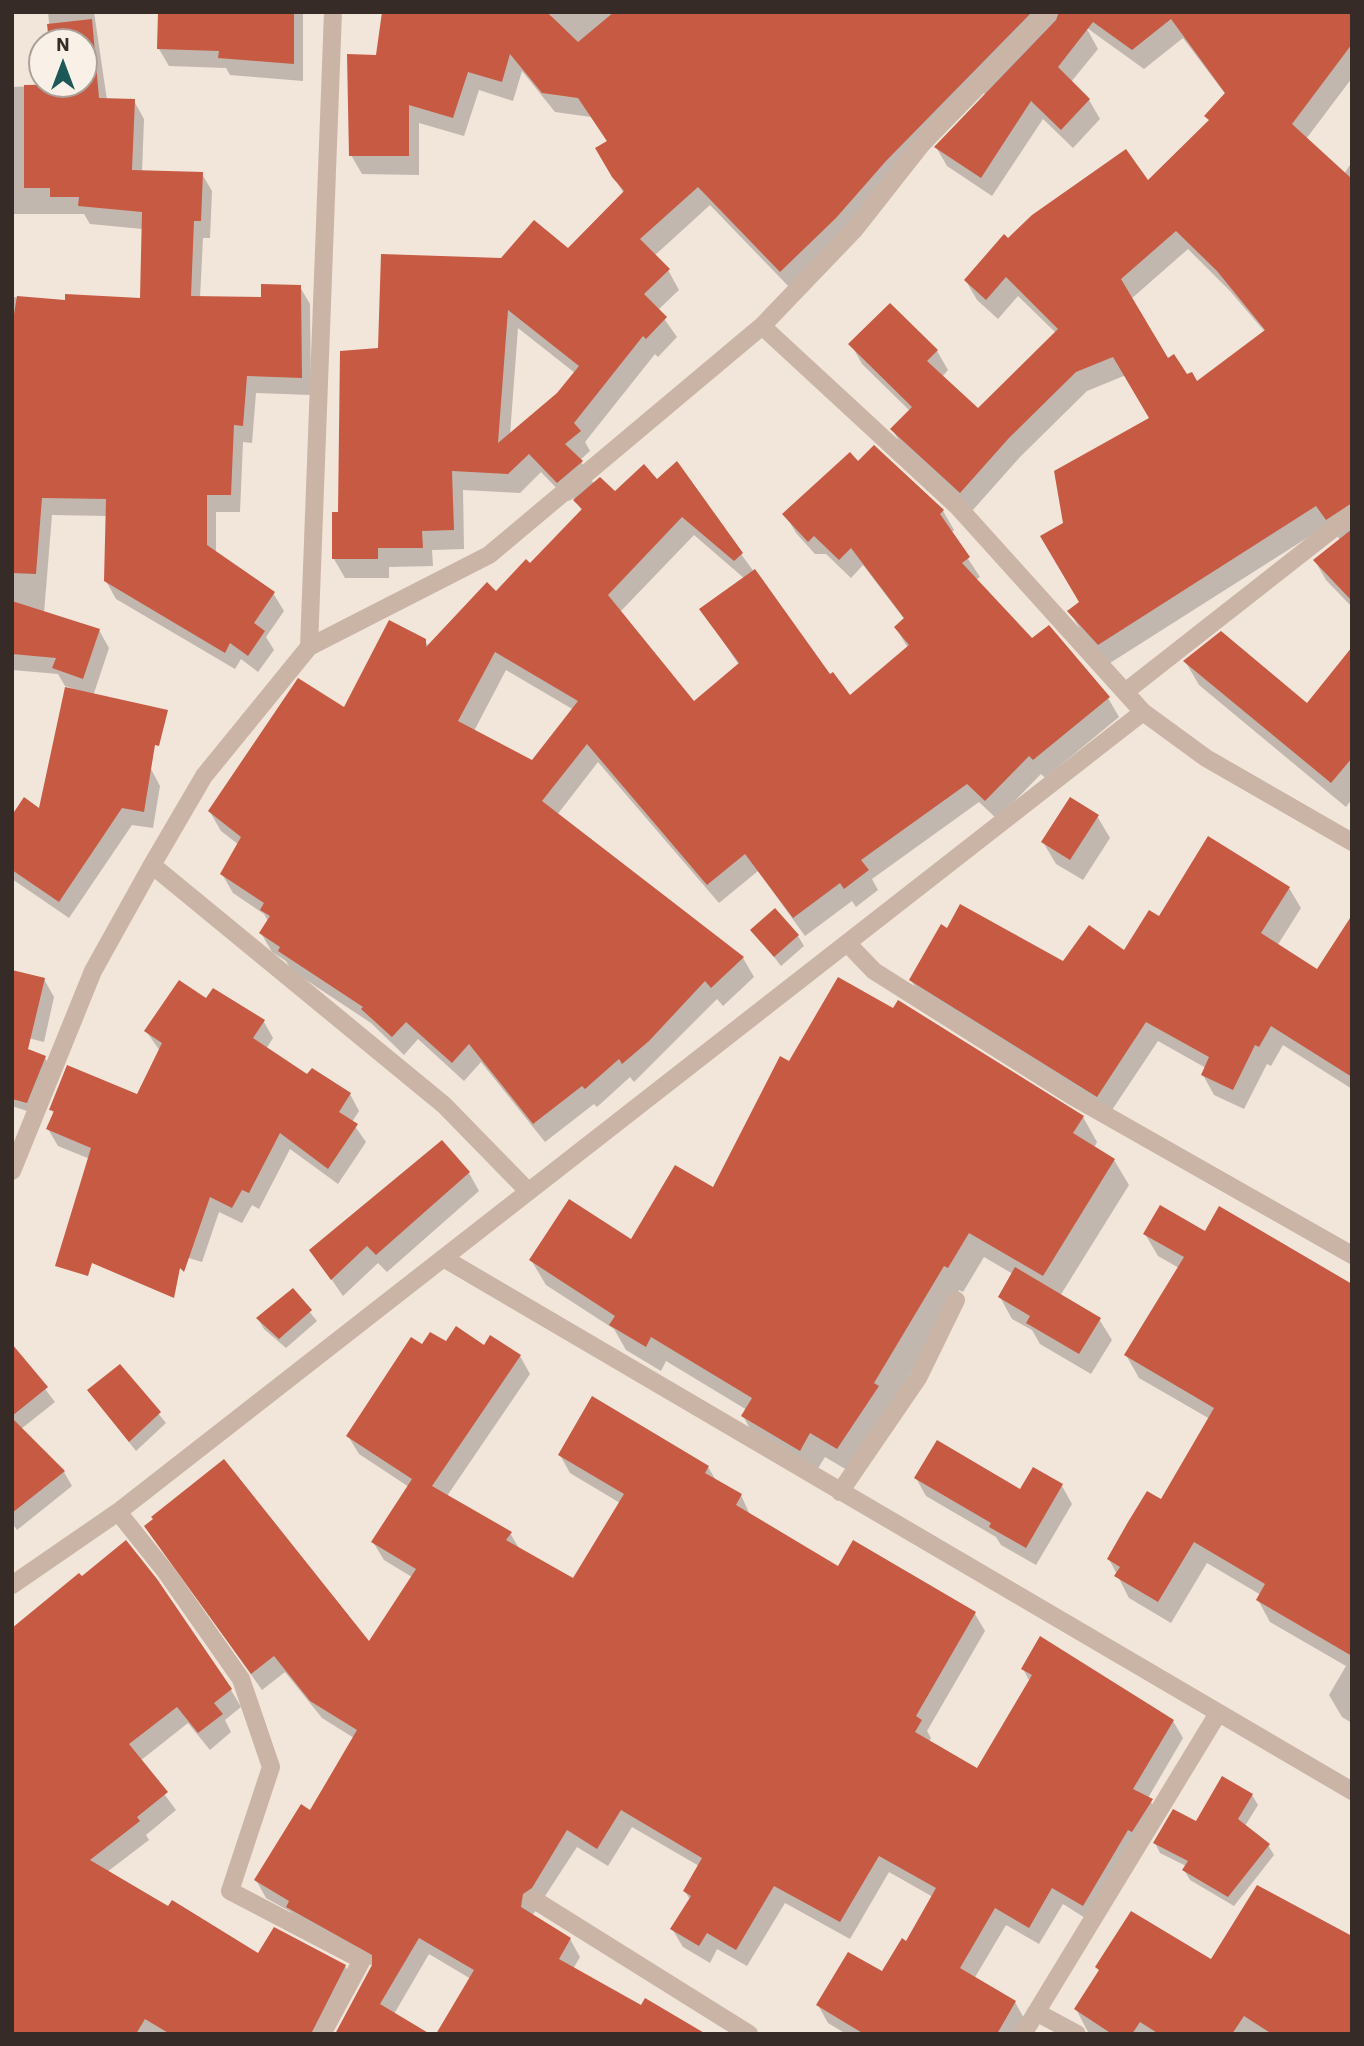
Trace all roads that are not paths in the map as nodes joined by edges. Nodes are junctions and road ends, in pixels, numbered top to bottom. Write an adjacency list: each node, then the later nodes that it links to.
1 (333, 12): 5 (street)
2 (1048, 12): 3 (street)
3 (762, 326): 5 (street); 6 (street)
4 (1352, 514): 6 (street)
5 (309, 647): 9 (street)
6 (1125, 692): 7 (street)
7 (1143, 712): 8 (street); 10 (street)
8 (1352, 842)
9 (152, 866): 11 (street); 12 (street)
10 (847, 943): 12 (street); 13 (street)
11 (12, 1171)
12 (528, 1191): 14 (street)
13 (1352, 1255)
14 (445, 1259): 16 (street); 17 (street)
15 (956, 1300): 16 (street)
16 (840, 1492): 19 (street)
17 (118, 1512): 18 (street); 23 (street)
18 (12, 1585)
19 (1217, 1715): 20 (street); 22 (street)
20 (1352, 1791)
21 (533, 1899): 24 (street)
22 (1036, 2012): 25 (street); 26 (street)
23 (322, 2034)
24 (749, 2034)
25 (1023, 2034)
26 (1077, 2034)

